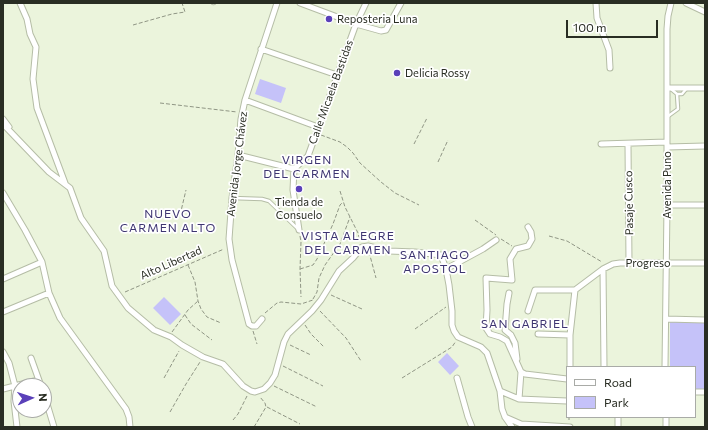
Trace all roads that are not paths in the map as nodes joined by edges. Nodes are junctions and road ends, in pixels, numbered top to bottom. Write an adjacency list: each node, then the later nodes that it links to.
1 (20, 3): 30 (street)
2 (277, 3): 11 (street, Avenida Jorge Chávez)
3 (300, 3): 10 (street)
4 (366, 3): 10 (street, Calle Micaela Bastidas)
5 (401, 3): 10 (street)
6 (597, 3): 12 (street)
7 (671, 3): 14 (street, Avenida Puno)
8 (686, 3): 9 (street)
9 (705, 12)
10 (356, 24): 13 (street, Calle Micaela Bastidas)
11 (261, 49): 13 (street); 18 (street, Avenida Jorge Chávez)
12 (610, 68)
13 (337, 75): 22 (street, Calle Micaela Bastidas)
14 (668, 88): 15 (street); 17 (lane); 19 (street, Avenida Puno)
15 (687, 88): 16 (street); 17 (lane)
16 (705, 88)
17 (677, 94): 19 (lane)
18 (245, 100): 22 (street); 28 (street, Avenida Jorge Chávez)
19 (667, 117): 26 (street, Avenida Puno)
20 (3, 119): 23 (street)
21 (3, 124): 23 (street)
22 (318, 127): 29 (street, Calle Micaela Bastidas)
23 (8, 130): 30 (street)
24 (601, 144): 25 (street)
25 (628, 144): 26 (street); 40 (street, Pasaje Cusco)
26 (667, 144): 27 (street); 33 (street, Avenida Puno)
27 (705, 146)
28 (238, 155): 29 (street); 32 (street, Avenida Jorge Chávez)
29 (294, 170): 36 (street)
30 (66, 184): 42 (street)
31 (3, 193): 38 (street)
32 (232, 198): 36 (lane); 50 (street, Avenida Jorge Chávez)
33 (667, 206): 34 (street); 39 (street, Avenida Puno)
34 (705, 206)
35 (528, 227): 57 (street)
36 (299, 230)
37 (496, 240): 42 (street)
38 (42, 262): 44 (street); 46 (street)
39 (666, 262): 40 (street, Progreso); 41 (street, Progreso); 51 (street, Avenida Puno)
40 (629, 263): 43 (street, Progreso)
41 (705, 263)
42 (446, 269): 66 (street)
43 (603, 270): 45 (street, Progreso); 59 (street)
44 (3, 279)
45 (575, 290): 48 (street); 54 (street)
46 (49, 293): 49 (street); 70 (street)
47 (509, 293): 57 (street)
48 (528, 311)
49 (3, 312)
50 (262, 319)
51 (666, 319): 52 (street); 60 (street, Avenida Puno)
52 (705, 320)
53 (538, 334): 54 (street)
54 (570, 335): 58 (street)
55 (3, 352): 62 (street)
56 (31, 358): 63 (street)
57 (518, 366): 61 (street)
58 (570, 366)
59 (604, 366)
60 (665, 366)
61 (521, 372): 65 (street); 67 (street)
62 (14, 378)
63 (37, 378)
64 (458, 378): 71 (street)
65 (566, 379)
66 (500, 391): 67 (street); 69 (street)
67 (519, 399): 68 (street)
68 (566, 402)
69 (505, 417): 72 (street); 73 (street)
70 (130, 427)
71 (472, 427)
72 (512, 427)
73 (570, 427)

